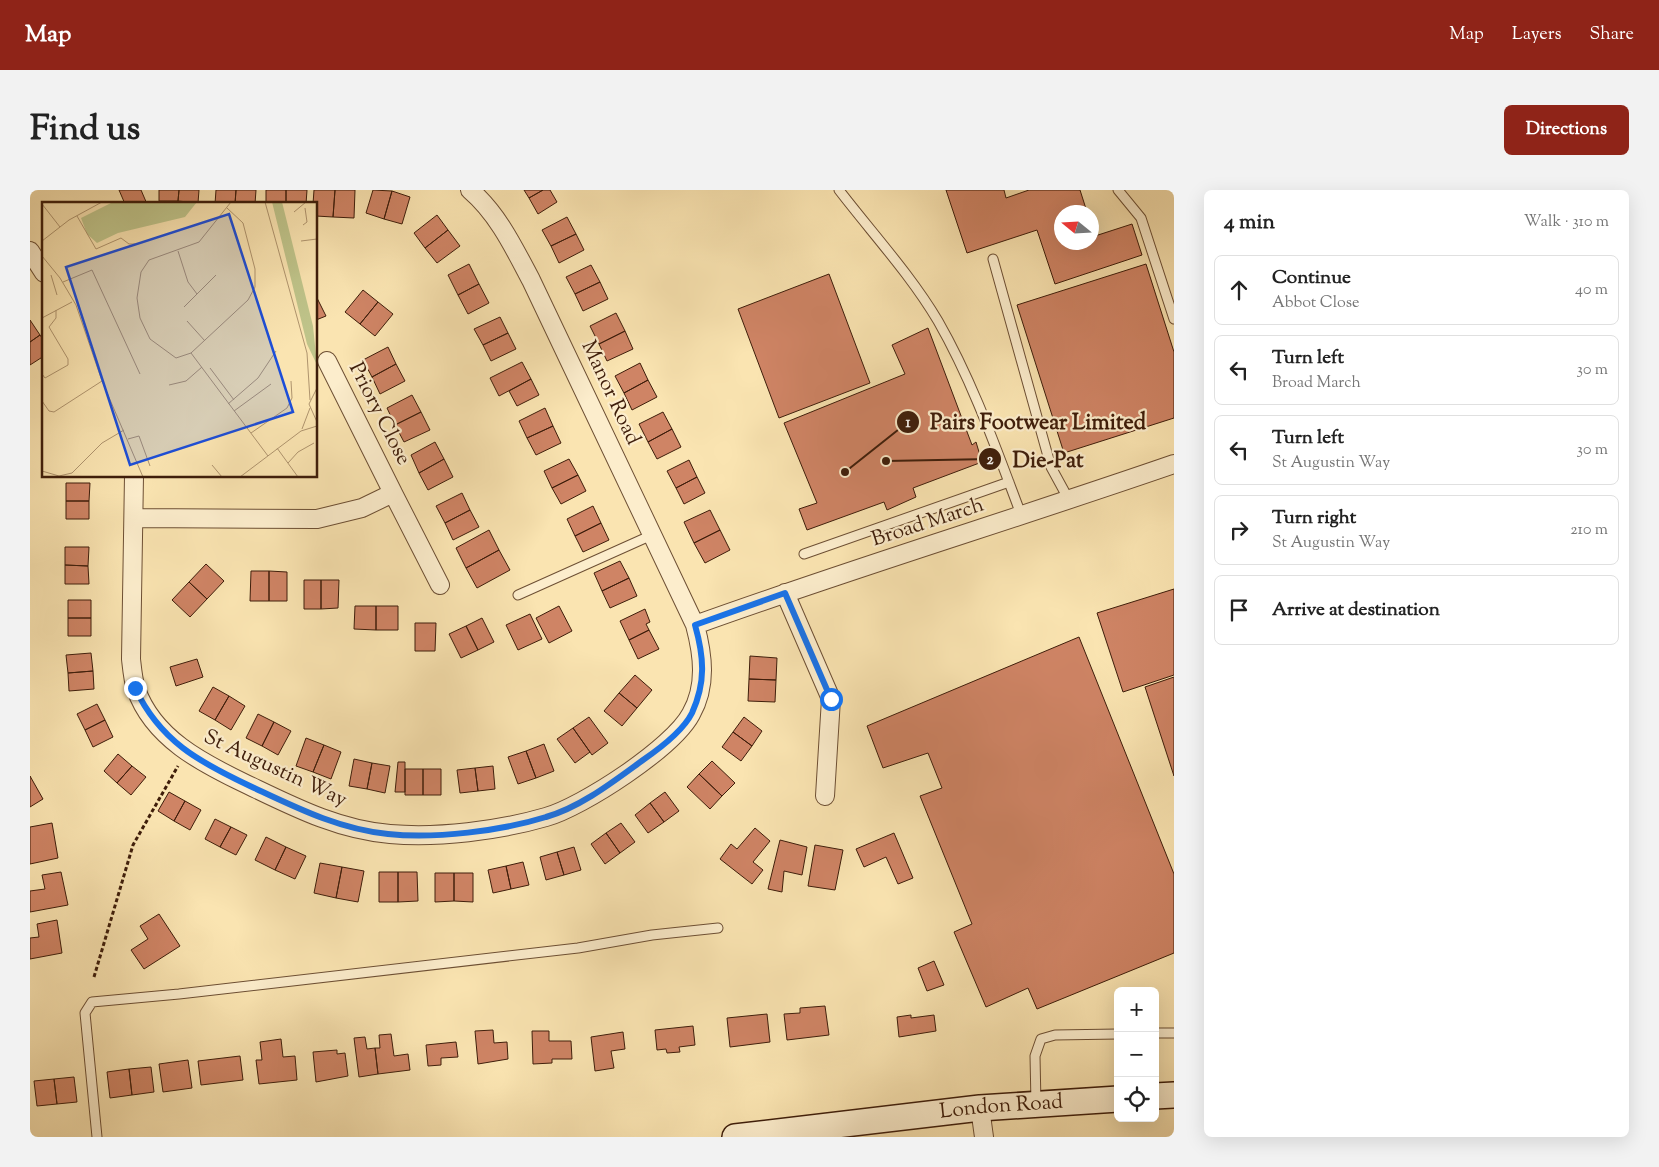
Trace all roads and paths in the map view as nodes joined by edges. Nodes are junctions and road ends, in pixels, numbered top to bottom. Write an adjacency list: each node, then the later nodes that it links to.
1 (470, 190): 16 (street, Manor Road)
2 (839, 190): 11 (lane)
3 (1118, 190): 7 (lane)
4 (30, 251): 6 (street)
5 (994, 259): 13 (lane)
6 (42, 270)
7 (1174, 319)
8 (327, 361): 12 (street, Priory Close)
9 (1174, 464): 13 (street, Broad March)
10 (134, 478): 15 (street, St Augustin Way)
11 (1009, 482): 14 (lane); 17 (lane)
12 (393, 493): 15 (street, Priory Close); 18 (street)
13 (1069, 500): 14 (street, Broad March)
14 (1022, 517): 19 (street, Broad March)
15 (134, 518): 22 (street, St Augustin Way)
16 (652, 535): 20 (lane); 21 (street, Manor Road)
17 (804, 554)
18 (440, 585)
19 (785, 593): 21 (street, Broad March); 23 (street)
20 (518, 596)
21 (695, 625): 22 (street, St Augustin Way)
22 (186, 752): 25 (path)
23 (825, 796)
24 (718, 928): 34 (lane)
25 (94, 977)
26 (1159, 1033): 27 (lane)
27 (1174, 1033)
28 (1114, 1034): 32 (lane)
29 (1174, 1095): 30 (main road)
30 (1159, 1096)
31 (1114, 1099): 32 (main road, London Road)
32 (1036, 1104): 33 (main road, London Road)
33 (980, 1108): 35 (main road, London Road); 36 (street)
34 (97, 1137)
35 (735, 1137)
36 (984, 1137)

